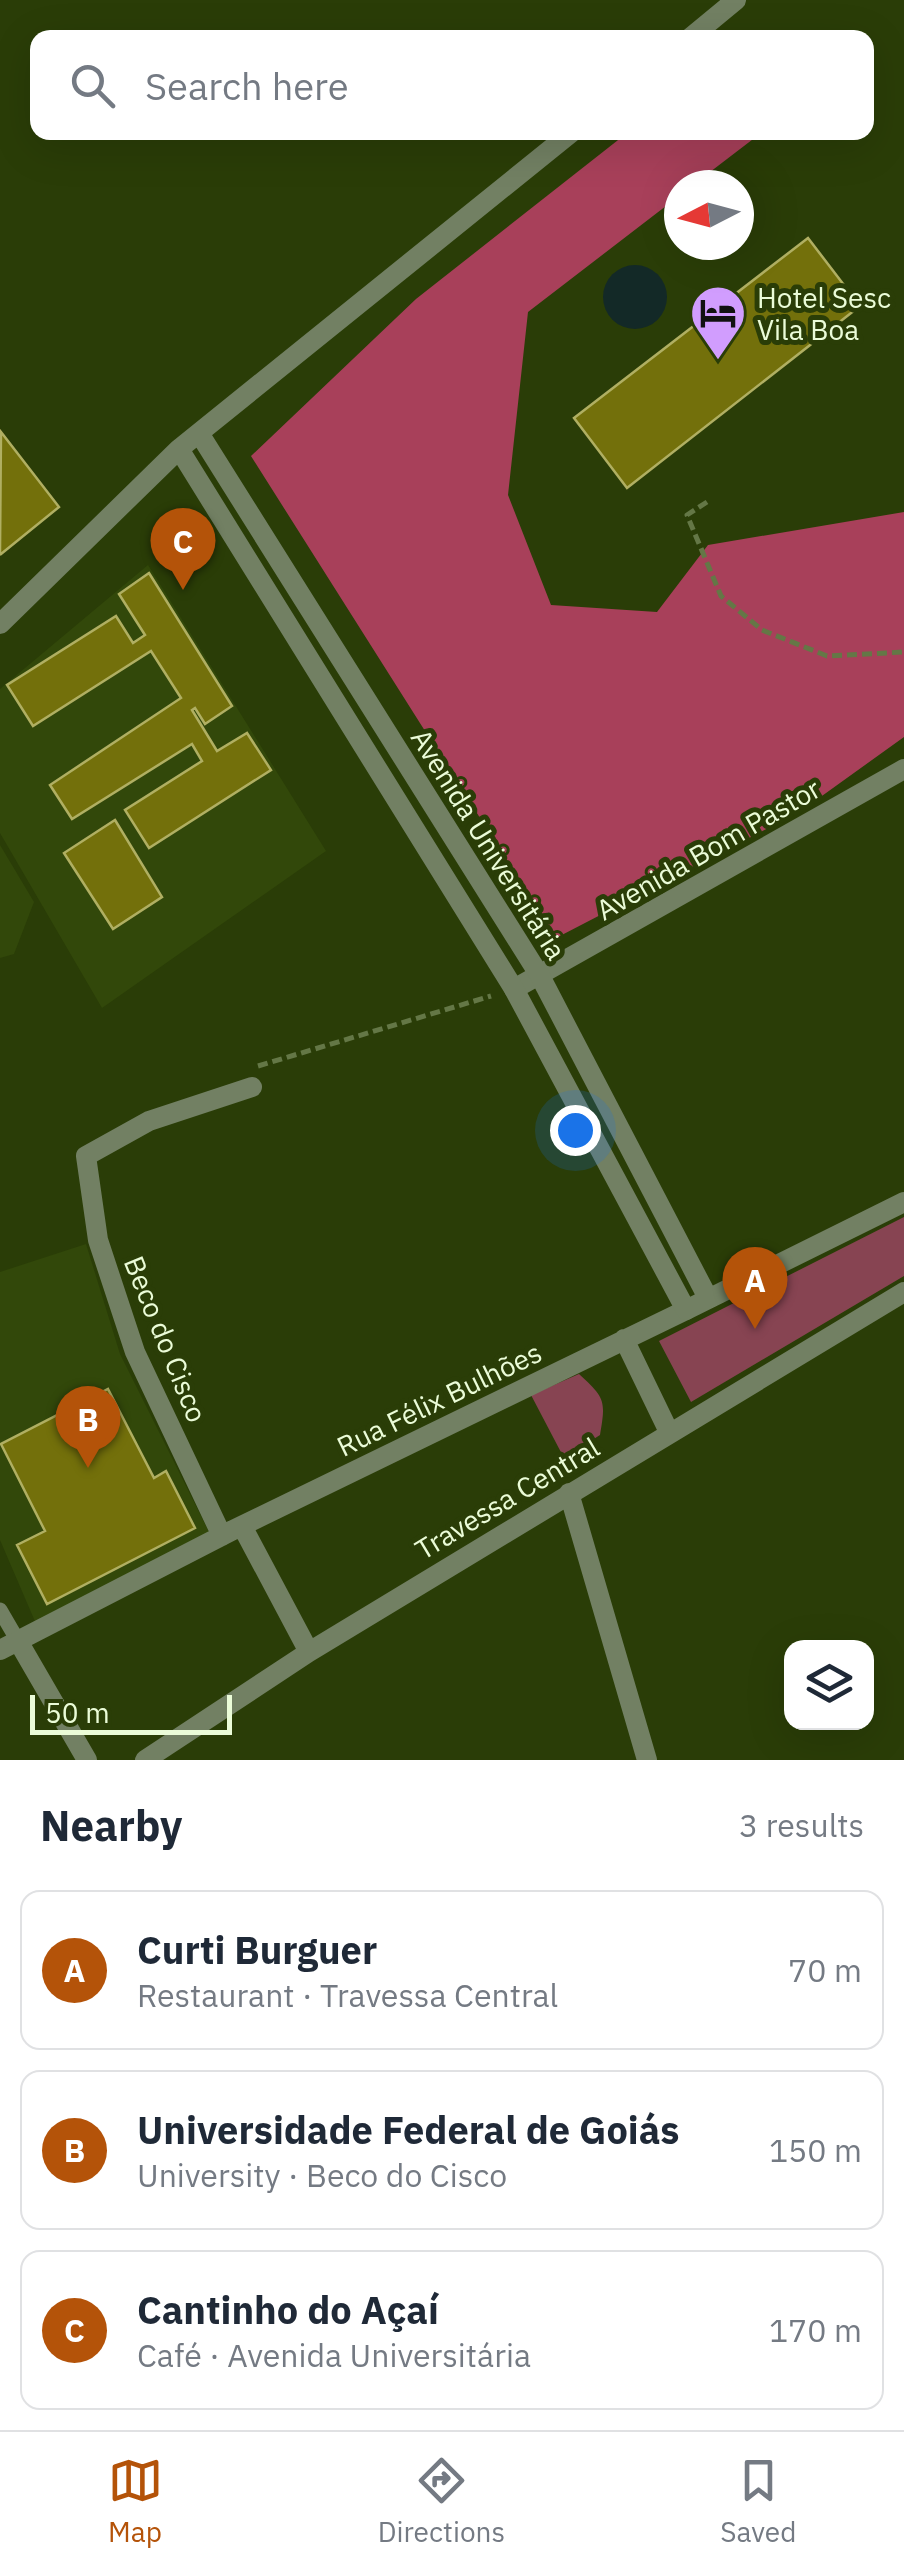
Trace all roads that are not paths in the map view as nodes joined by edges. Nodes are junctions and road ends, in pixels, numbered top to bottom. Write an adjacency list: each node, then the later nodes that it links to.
1 (736, 0): 2 (street)
2 (700, 30)
3 (562, 140): 4 (street)
4 (199, 434): 5 (street); 8 (street, Avenida Universitária)
5 (179, 450): 6 (street); 9 (street, Avenida Universitária)
6 (0, 624)
7 (904, 769): 8 (street, Avenida Bom Pastor)
8 (540, 976): 9 (street, Avenida Bom Pastor); 13 (street, Avenida Universitária)
9 (514, 989): 14 (street, Avenida Universitária)
10 (252, 1087): 19 (street, Beco do Cisco)
11 (904, 1202): 13 (street, Rua Félix Bulhões)
12 (904, 1292): 16 (street, Travessa Central)
13 (708, 1298): 14 (street, Rua Félix Bulhões)
14 (686, 1310): 15 (street, Rua Félix Bulhões)
15 (624, 1340): 16 (street); 18 (street, Rua Félix Bulhões)
16 (668, 1432): 17 (street, Travessa Central)
17 (568, 1493): 22 (street, Travessa Central); 25 (street)
18 (242, 1526): 19 (street, Rua Félix Bulhões); 22 (street)
19 (222, 1536): 21 (street, Rua Félix Bulhões)
20 (0, 1610): 21 (lane)
21 (9, 1646): 23 (street)
22 (309, 1652): 24 (street, Travessa Central)
23 (87, 1760)
24 (145, 1760)
25 (648, 1760)

